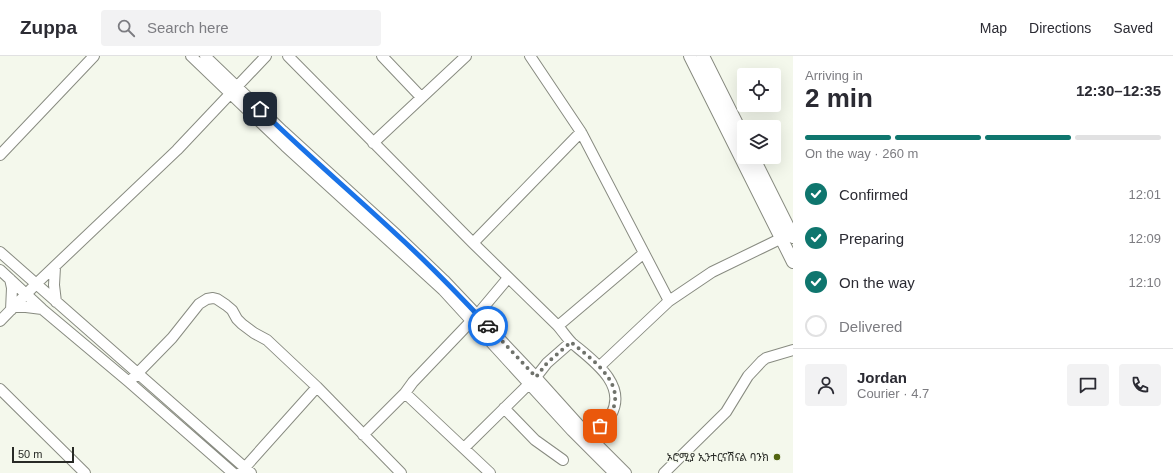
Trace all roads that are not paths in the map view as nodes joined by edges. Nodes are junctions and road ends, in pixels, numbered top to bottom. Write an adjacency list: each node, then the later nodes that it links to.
1 (94, 56): 16 (street)
2 (191, 56): 11 (street)
3 (205, 56): 11 (street)
4 (266, 56): 11 (street)
5 (288, 56): 15 (street)
6 (382, 56): 12 (street)
7 (466, 56): 12 (street)
8 (530, 56): 14 (street)
9 (690, 56): 18 (main road)
10 (703, 56): 13 (main road)
11 (234, 90): 24 (street); 34 (street)
12 (421, 97): 15 (street)
13 (737, 124)
14 (581, 132): 19 (street); 21 (street)
15 (373, 143): 19 (street)
16 (0, 155)
17 (756, 164): 18 (main road)
18 (787, 237): 22 (main road); 30 (street)
19 (473, 243): 26 (street)
20 (0, 252): 23 (street)
21 (644, 253): 30 (street); 36 (street)
22 (793, 262)
23 (20, 269): 24 (street); 28 (street)
24 (52, 269): 28 (street); 31 (street)
25 (0, 270): 27 (street)
26 (508, 278): 34 (street); 36 (street)
27 (10, 279): 29 (street); 32 (street)
28 (36, 284): 29 (street); 31 (street)
29 (27, 294): 32 (street); 33 (street)
30 (669, 301): 39 (street)
31 (56, 302): 40 (street)
32 (13, 309): 33 (street); 35 (street)
33 (42, 309): 42 (street)
34 (474, 318): 41 (street); 45 (street)
35 (0, 321)
36 (558, 326): 37 (street)
37 (571, 342): 39 (street); 41 (street)
38 (793, 350): 58 (street)
39 (600, 366): 48 (street)
40 (137, 373): 42 (street); 43 (street); 51 (street)
41 (532, 381): 46 (street); 48 (street); 56 (street)
42 (129, 382): 53 (street)
43 (316, 386): 47 (street); 51 (street)
44 (0, 389): 52 (street)
45 (405, 392): 47 (street); 49 (street)
46 (504, 408): 49 (street); 50 (street)
47 (363, 435): 54 (street)
48 (590, 437): 57 (street)
49 (464, 448): 55 (street)
50 (563, 460)
51 (245, 471)
52 (85, 473)
53 (233, 473)
54 (401, 473)
55 (490, 473)
56 (614, 473)
57 (626, 473)
58 (664, 473)

